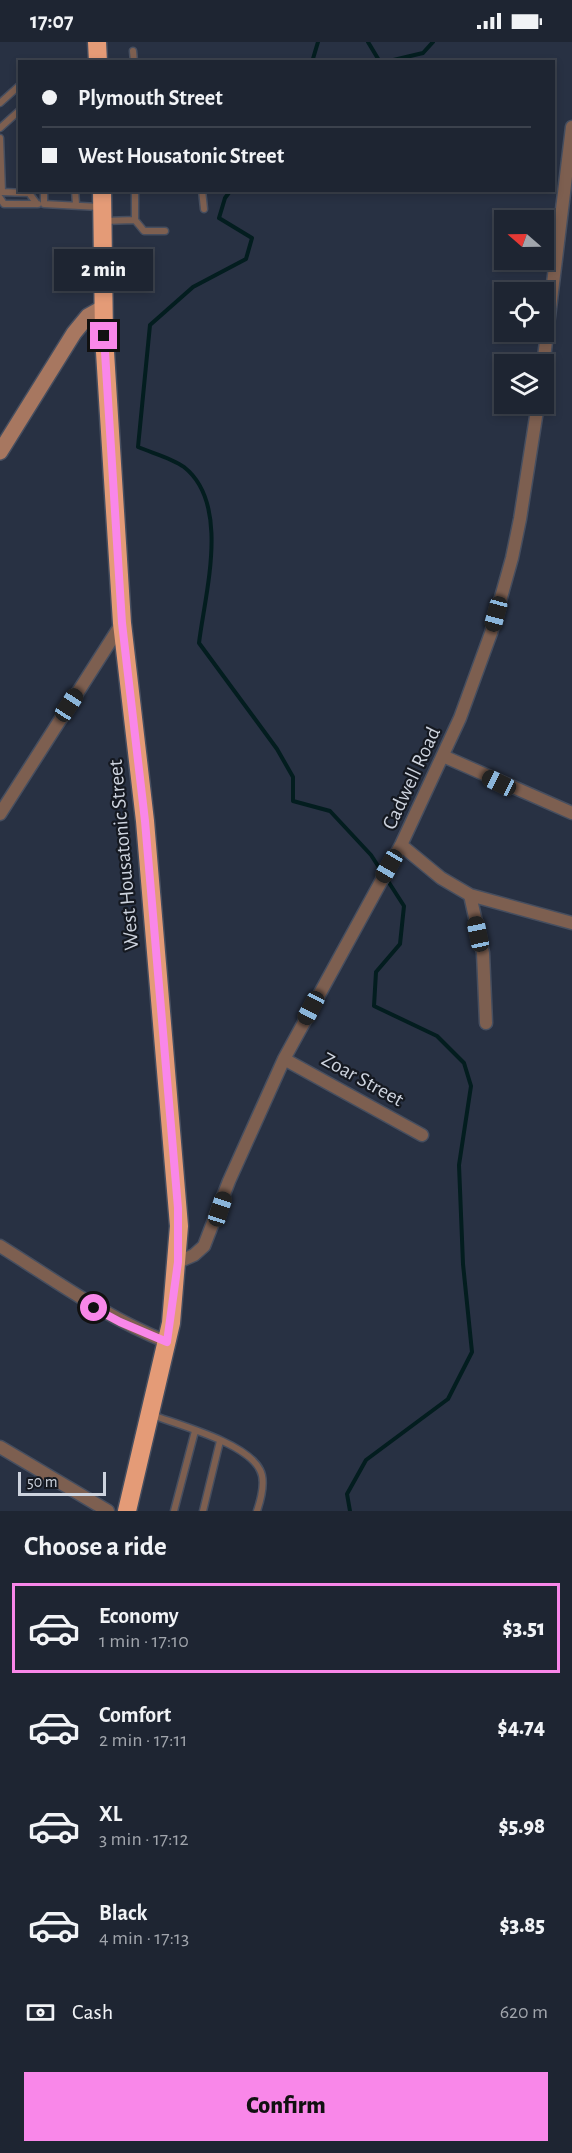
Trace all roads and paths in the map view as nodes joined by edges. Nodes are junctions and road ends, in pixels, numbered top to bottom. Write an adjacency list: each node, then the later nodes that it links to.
1 (97, 42): 3 (highway)
2 (134, 51): 4 (lane)
3 (98, 60)
4 (134, 60)
5 (18, 86): 6 (lane)
6 (0, 103)
7 (18, 112): 9 (lane)
8 (572, 127): 23 (street)
9 (0, 128)
10 (0, 138): 16 (lane)
11 (43, 192): 16 (lane)
12 (75, 192): 17 (lane)
13 (135, 192): 20 (lane)
14 (202, 192): 19 (lane)
15 (0, 198): 16 (lane)
16 (40, 204): 17 (lane)
17 (76, 204): 18 (lane)
18 (102, 206): 20 (lane); 22 (highway, West Housatonic Street)
19 (204, 209)
20 (135, 220): 21 (lane)
21 (165, 231)
22 (104, 307): 25 (street); 26 (highway, West Housatonic Street)
23 (544, 354)
24 (536, 414): 27 (street, Cadwell Road)
25 (0, 452)
26 (122, 623): 29 (street); 37 (highway, West Housatonic Street)
27 (443, 756): 28 (street); 30 (street, Cadwell Road)
28 (572, 813)
29 (0, 814)
30 (401, 845): 31 (street); 34 (street, Cadwell Road)
31 (470, 895): 32 (street); 33 (street)
32 (572, 923)
33 (486, 1023)
34 (284, 1059): 35 (street, Zoar Street); 37 (street, Cadwell Road)
35 (423, 1135)
36 (0, 1246): 38 (street)
37 (178, 1262): 38 (highway, West Housatonic Street)
38 (167, 1342): 39 (highway, West Housatonic Street)
39 (150, 1414): 40 (lane); 44 (highway, West Housatonic Street)
40 (195, 1431): 41 (lane); 45 (lane)
41 (220, 1441): 46 (lane); 47 (lane)
42 (0, 1447): 43 (street)
43 (108, 1511)
44 (127, 1511)
45 (174, 1511)
46 (203, 1511)
47 (257, 1511)

